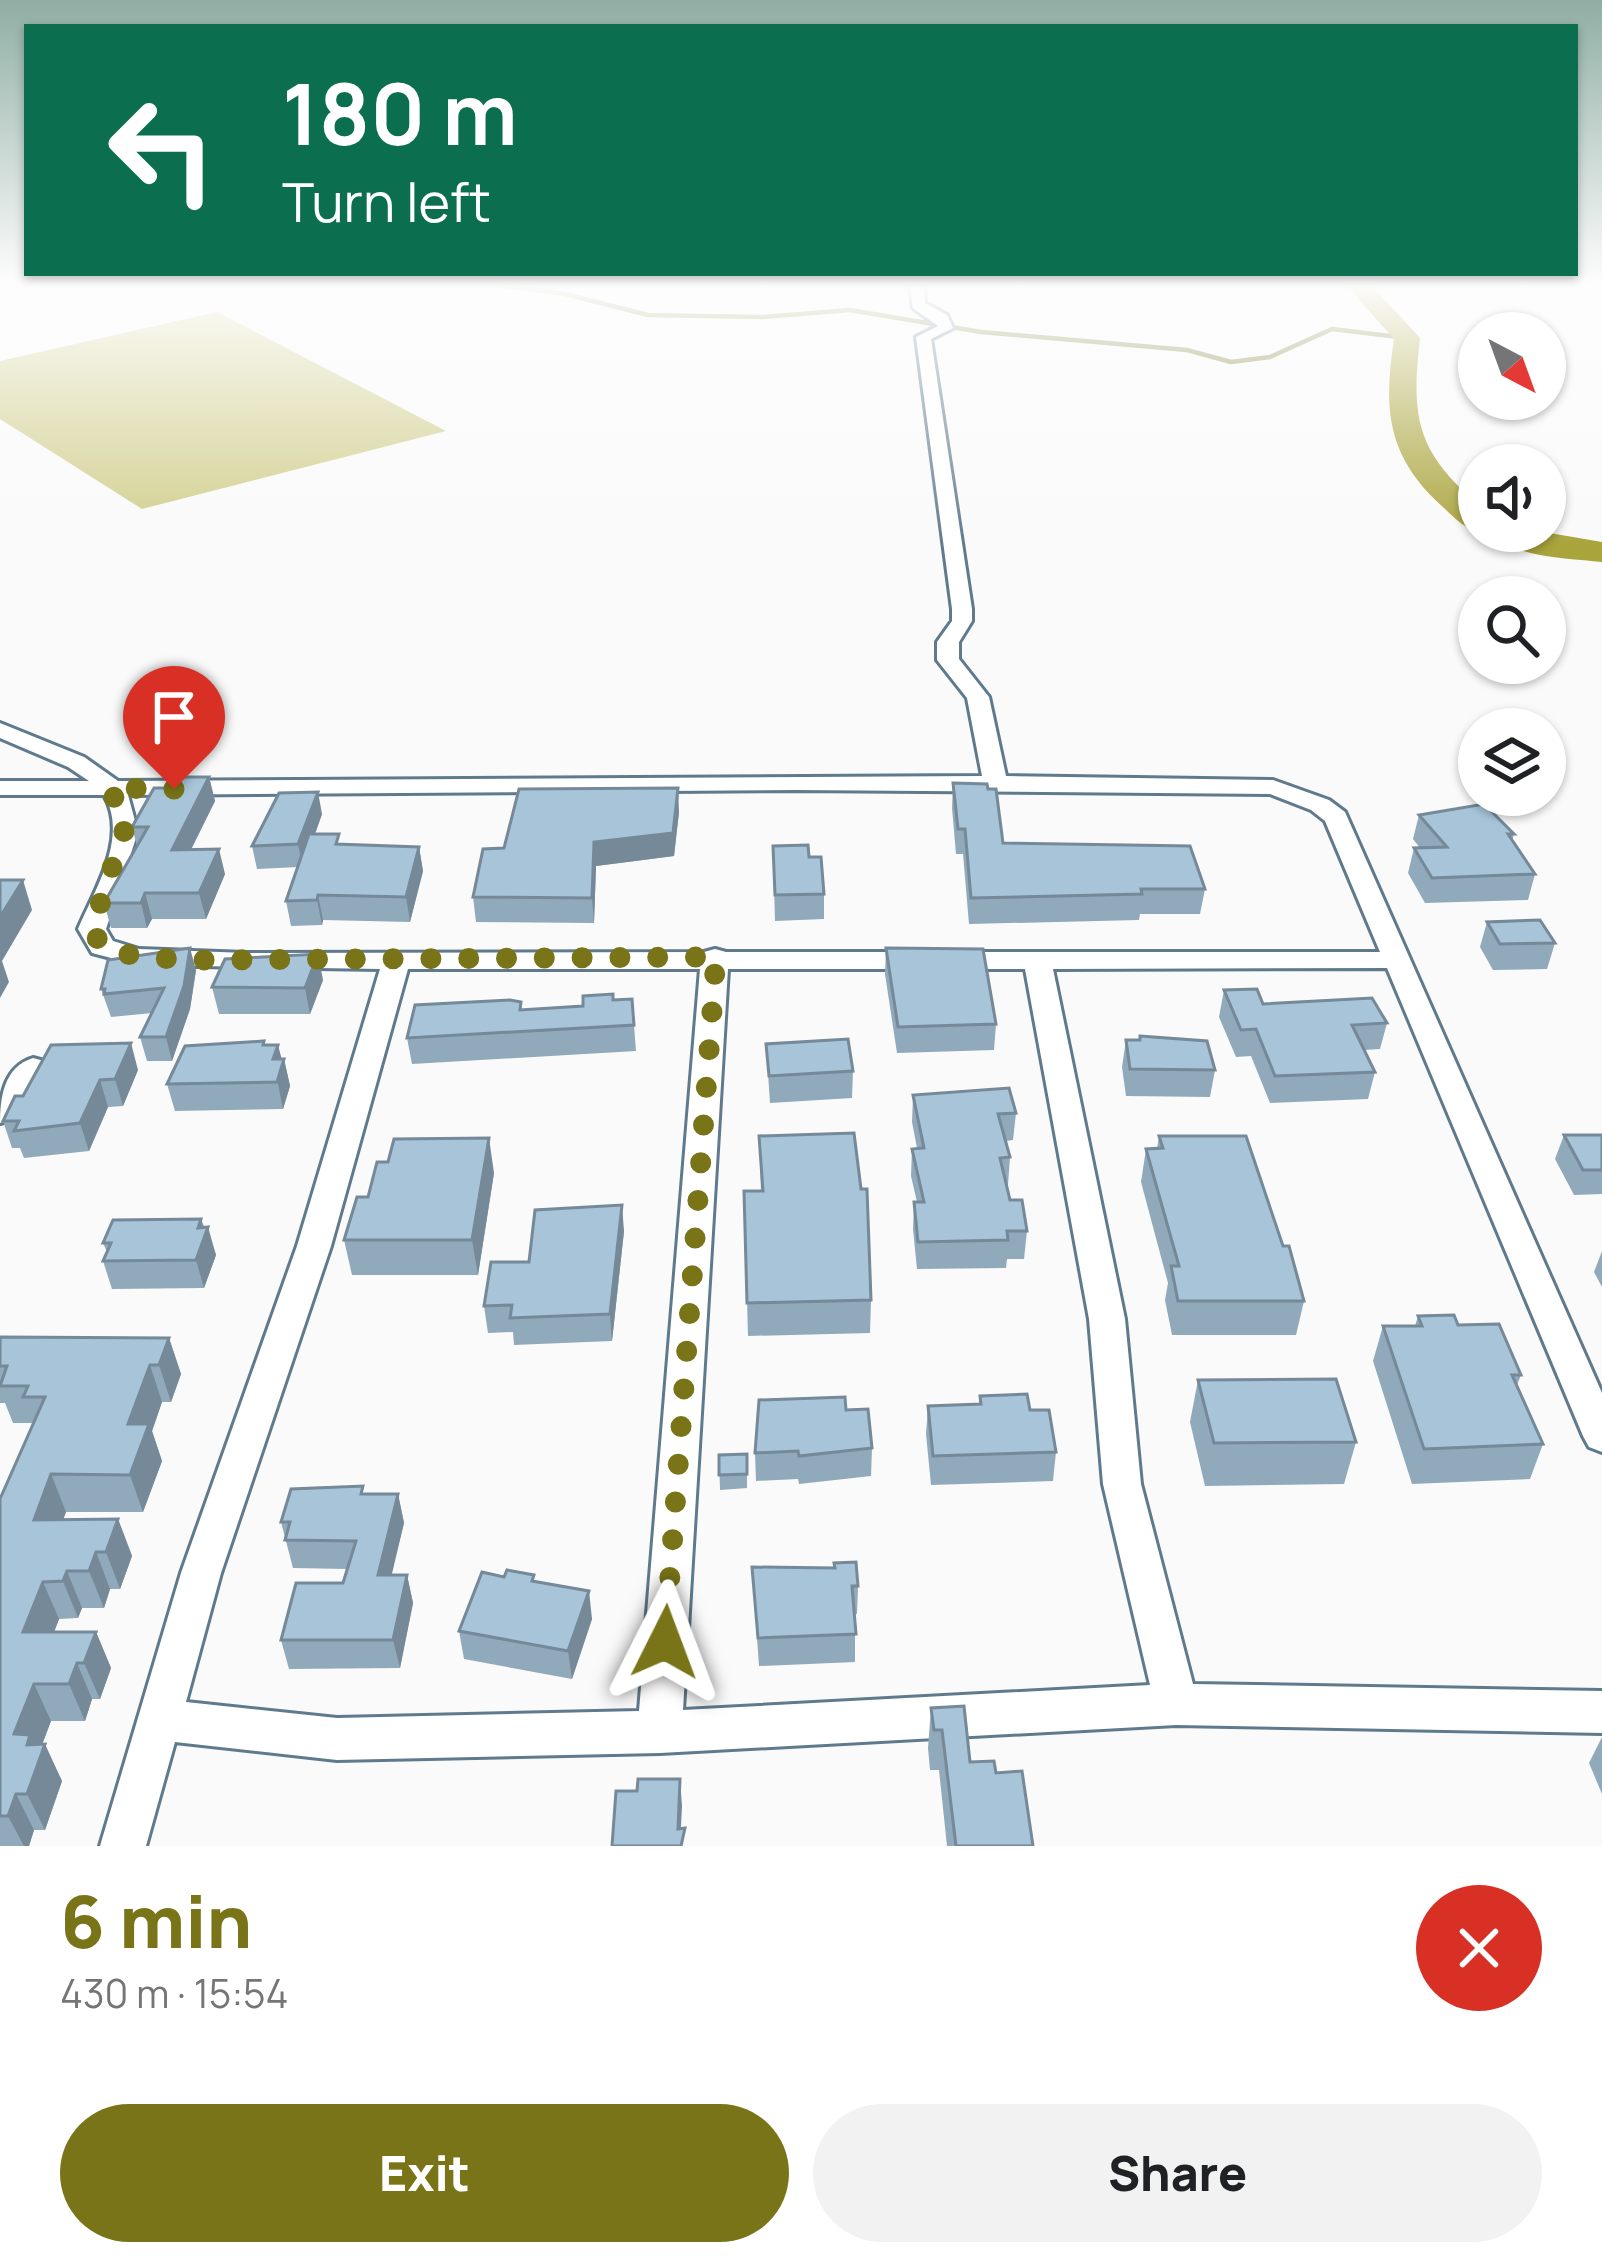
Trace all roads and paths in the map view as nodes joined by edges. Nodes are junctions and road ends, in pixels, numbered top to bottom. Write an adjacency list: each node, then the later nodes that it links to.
1 (928, 372): 3 (street)
2 (0, 730): 5 (street)
3 (994, 781): 5 (street); 9 (street)
4 (0, 788): 5 (street)
5 (109, 788): 8 (street)
6 (716, 957): 7 (street); 8 (street); 16 (street)
7 (1037, 958): 9 (street); 13 (street)
8 (397, 959): 15 (street)
9 (1400, 960): 12 (street)
10 (33, 1068): 11 (street)
11 (0, 1113)
12 (1602, 1436)
13 (1176, 1704): 14 (street); 16 (street)
14 (1602, 1712)
15 (161, 1720): 16 (street); 17 (street)
16 (661, 1732)
17 (123, 1846)

